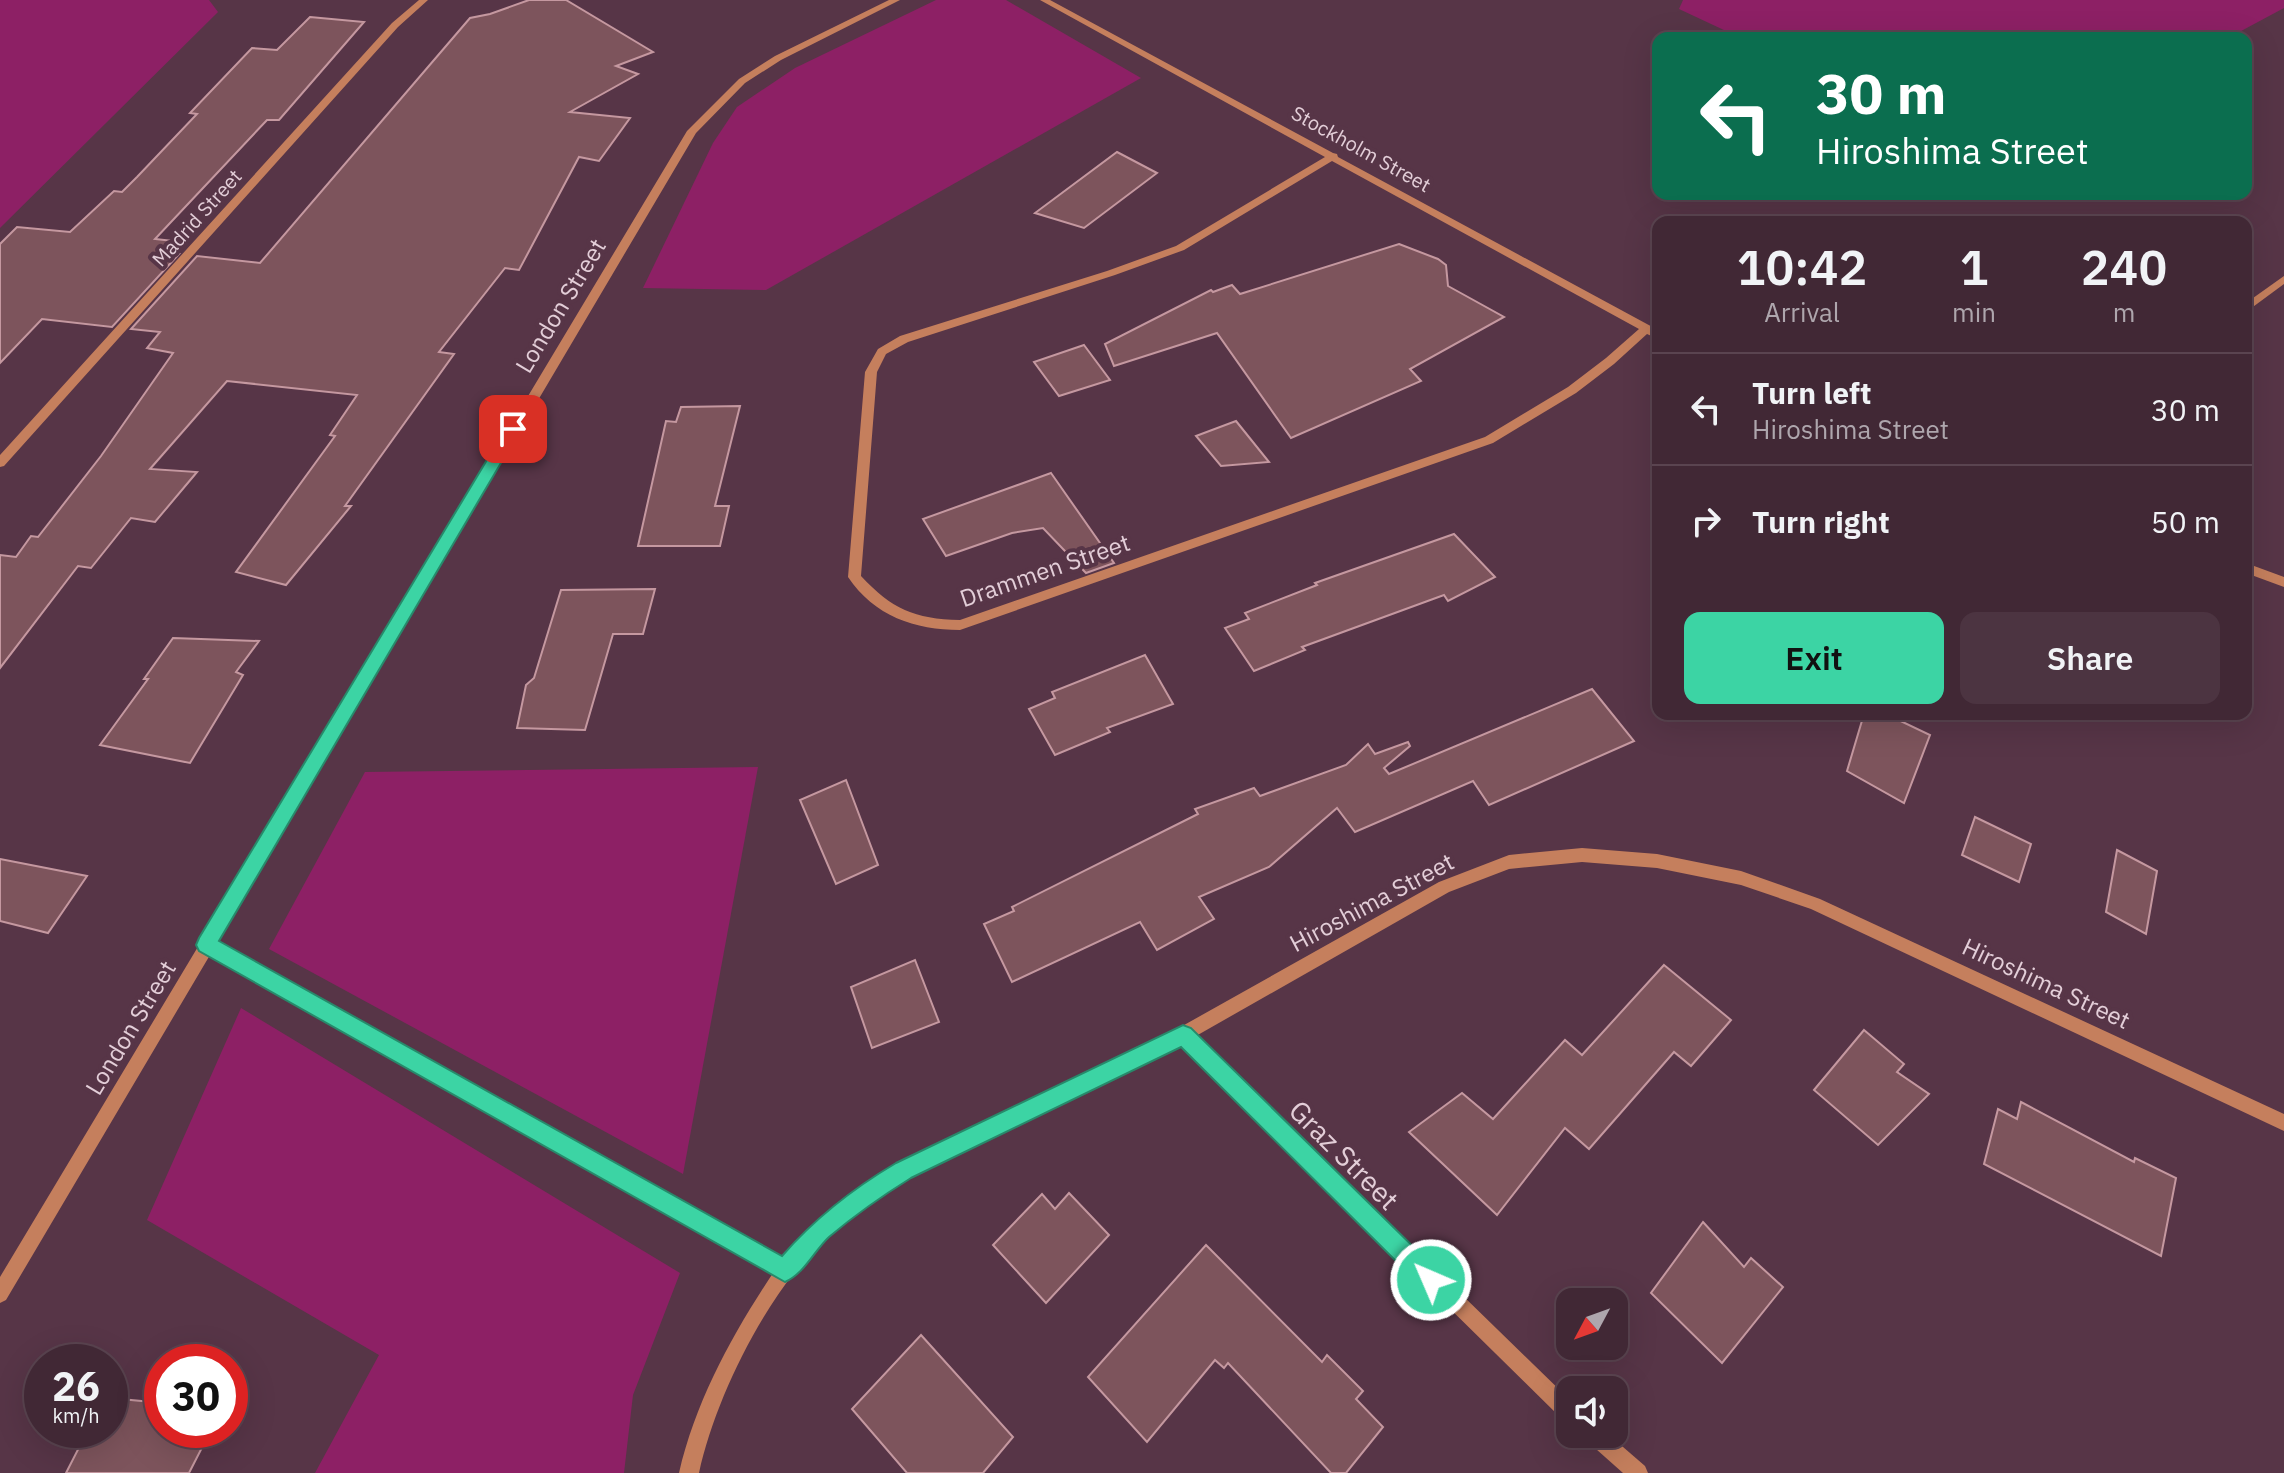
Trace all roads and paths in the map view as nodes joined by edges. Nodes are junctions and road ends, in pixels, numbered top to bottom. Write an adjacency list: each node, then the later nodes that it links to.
1 (424, 0): 9 (street, Madrid Street)
2 (896, 0): 12 (street, London Street)
3 (1044, 0): 4 (street, Stockholm Street)
4 (1334, 156): 7 (street, Stockholm Street); 7 (street, Drammen Street)
5 (2284, 279): 6 (street)
6 (2252, 303)
7 (1646, 329): 8 (street, Stockholm Street)
8 (1652, 332)
9 (0, 463)
10 (2252, 570): 11 (street)
11 (2284, 582)
12 (206, 945): 15 (street); 16 (street, London Street)
13 (1183, 1035): 14 (street, Hiroshima Street); 15 (street, Hiroshima Street); 17 (street, Graz Street)
14 (2284, 1123)
15 (785, 1270): 19 (street, Hiroshima Street)
16 (0, 1294)
17 (1556, 1399)
18 (1610, 1448): 20 (street)
19 (689, 1473)
20 (1638, 1473)

